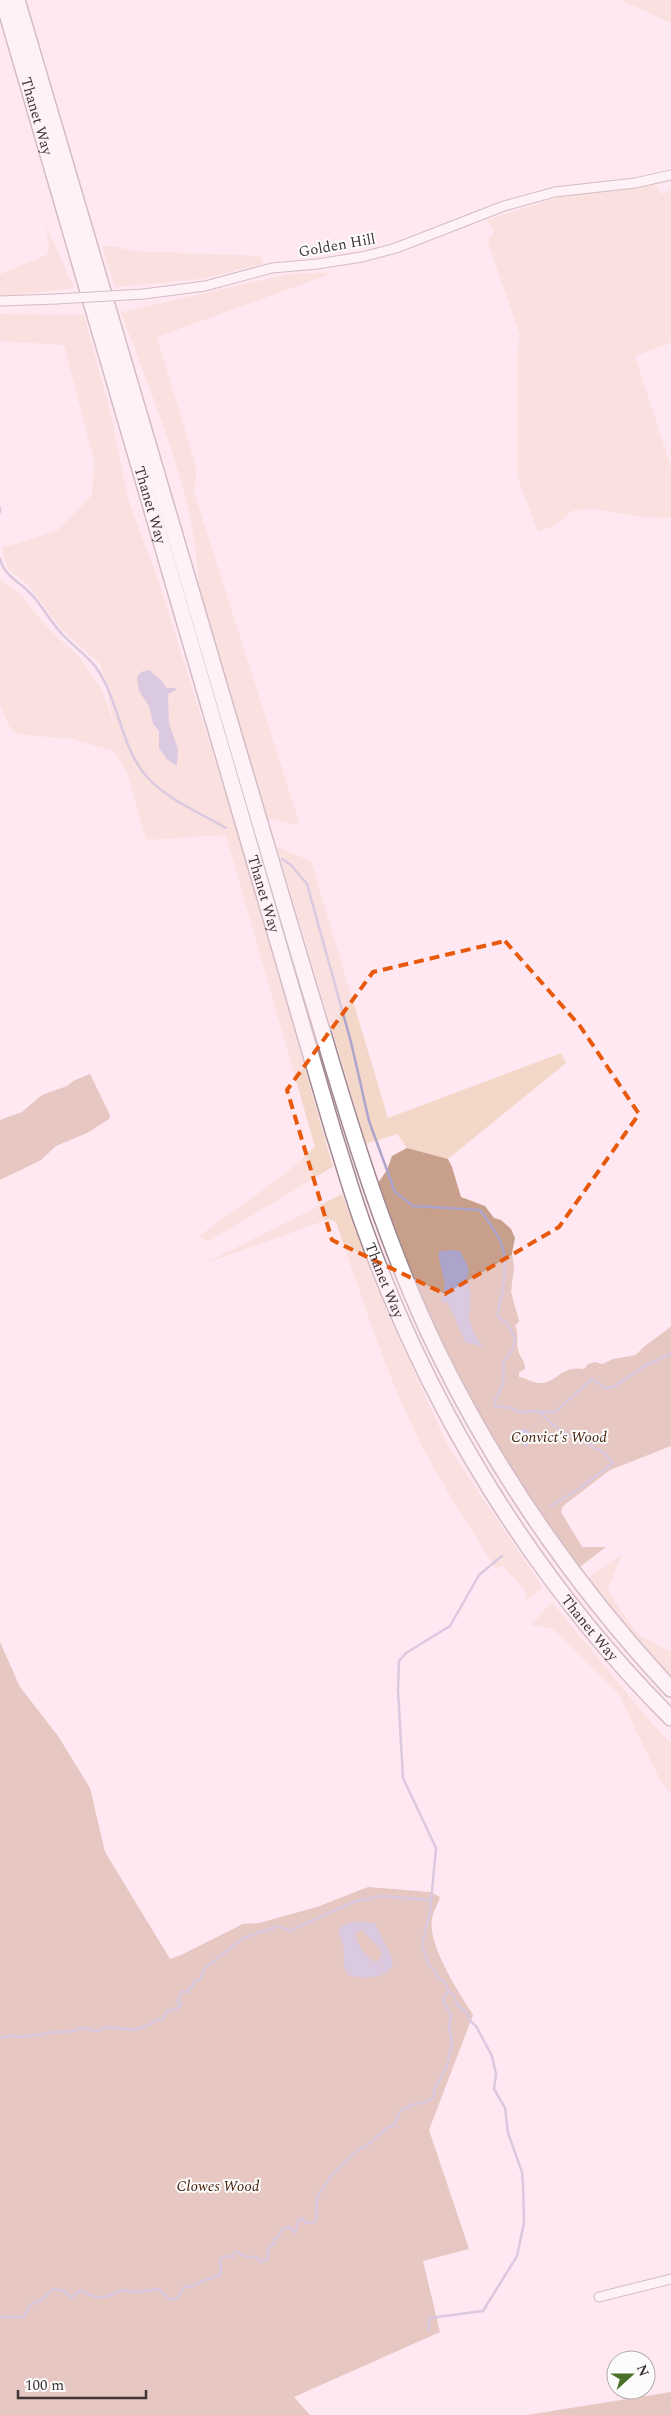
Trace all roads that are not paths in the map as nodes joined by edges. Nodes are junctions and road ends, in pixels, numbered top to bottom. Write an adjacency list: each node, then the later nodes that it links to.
1 (3, 0): 6 (highway, Thanet Way)
2 (17, 0): 5 (highway, Thanet Way)
3 (671, 175): 4 (street, Golden Hill, bridge)
4 (0, 301)
5 (671, 1689)
6 (671, 1718)
7 (671, 2279): 8 (street)
8 (599, 2297)

